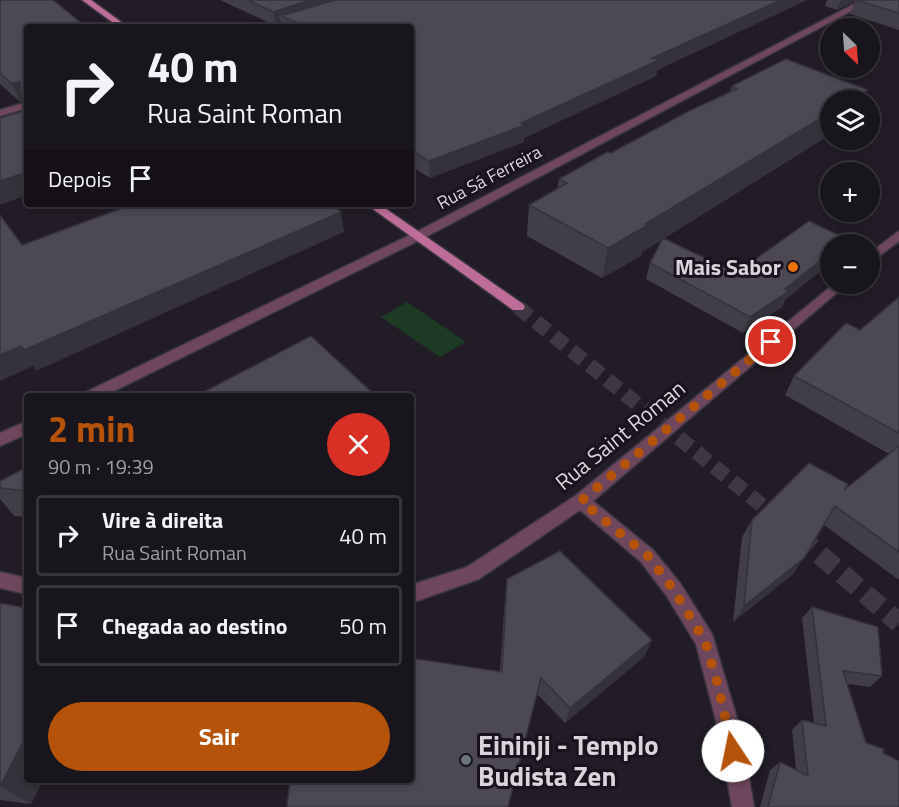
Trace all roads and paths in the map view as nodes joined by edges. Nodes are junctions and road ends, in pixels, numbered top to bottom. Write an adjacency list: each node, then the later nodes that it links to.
1 (86, 0): 3 (main road)
2 (868, 0): 8 (street, Rua Sá Ferreira)
3 (120, 24)
4 (24, 106): 5 (street)
5 (0, 113)
6 (376, 207): 8 (main road)
7 (899, 235): 9 (street)
8 (418, 236): 11 (main road); 12 (street, Rua Sá Ferreira)
9 (880, 251)
10 (829, 294): 15 (street, Rua Saint Roman)
11 (518, 307)
12 (97, 393)
13 (24, 428): 14 (street)
14 (0, 440)
15 (581, 501): 18 (street, Rua Saint Roman); 19 (street)
16 (0, 580): 17 (street)
17 (24, 585)
18 (414, 593)
19 (743, 807)

